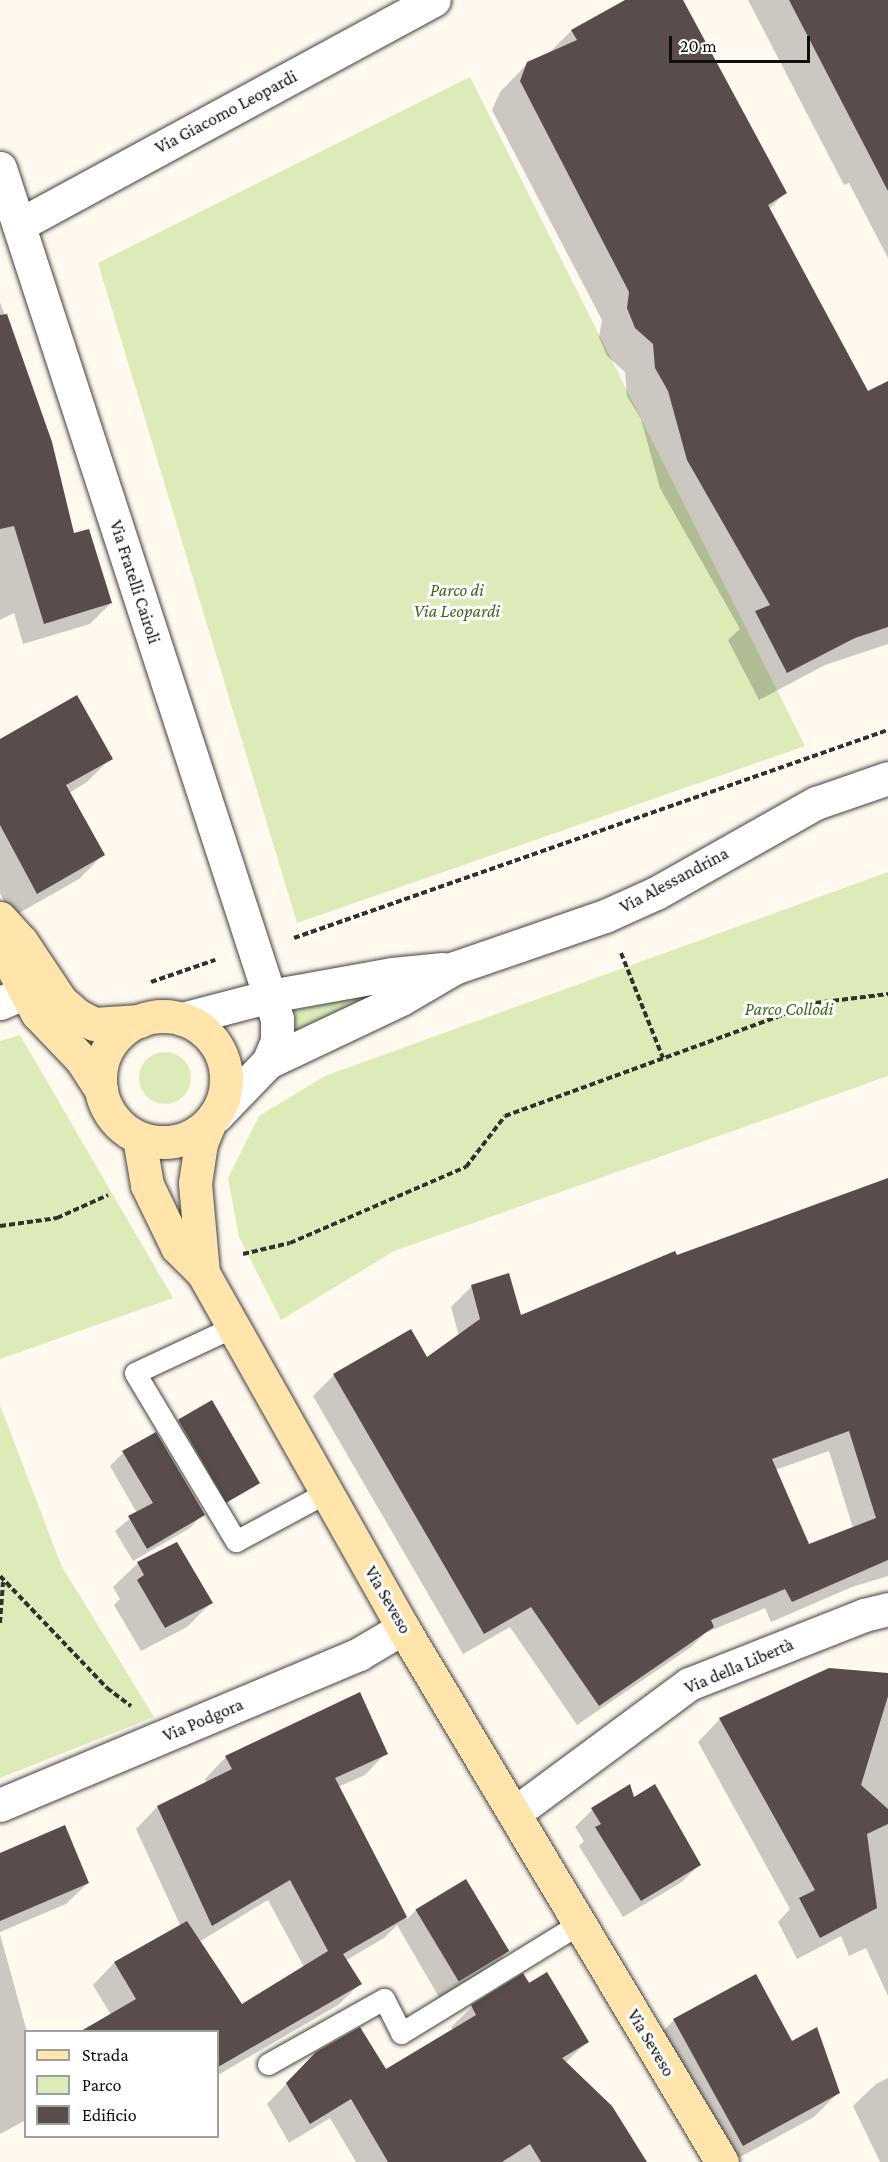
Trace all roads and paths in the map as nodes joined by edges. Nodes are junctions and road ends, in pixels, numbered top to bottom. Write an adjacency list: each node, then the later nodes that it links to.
1 (434, 0): 3 (street, Via Giacomo Leopardi)
2 (0, 168): 3 (street, Via Fratelli Cairoli)
3 (19, 225): 9 (street, Via Fratelli Cairoli)
4 (888, 730): 9 (path)
5 (888, 778): 6 (street, Via Alessandrina)
6 (605, 916): 10 (street, Via Alessandrina); 17 (path)
7 (0, 918): 12 (street)
8 (0, 934): 12 (street)
9 (254, 946): 11 (path); 14 (street, Via Fratelli Cairoli)
10 (454, 968): 14 (street, Via Alessandrina); 18 (street, Via Alessandrina)
11 (143, 984)
12 (24, 993): 16 (street); 19 (street)
13 (888, 994): 17 (path)
14 (270, 996): 15 (street, Via Alessandrina); 18 (street, Via Fratelli Cairoli)
15 (182, 1019): 16 (street); 20 (street)
16 (140, 1021): 19 (street)
17 (663, 1058): 24 (path)
18 (268, 1062): 20 (street, Via Alessandrina)
19 (101, 1090): 21 (street)
20 (213, 1119): 21 (street); 25 (street, Via Seveso)
21 (139, 1138): 22 (street, Via Seveso)
22 (147, 1185): 23 (path); 25 (street, Via Seveso)
23 (0, 1226)
24 (234, 1246)
25 (203, 1273): 26 (street, Via Seveso)
26 (233, 1328): 27 (street, Via Seveso); 27 (lane)
27 (327, 1492): 32 (street, Via Seveso)
28 (0, 1576): 29 (path)
29 (3, 1582): 31 (path); 33 (path)
30 (888, 1609): 35 (street, Via della Libertà)
31 (0, 1623)
32 (403, 1628): 33 (street, Via Podgora); 35 (street, Via Seveso)
33 (156, 1740): 34 (street, Via Podgora)
34 (0, 1805)
35 (516, 1812): 36 (street, Via Seveso)
36 (579, 1924): 37 (lane); 38 (street, Via Seveso)
37 (268, 2064)
38 (722, 2162)

